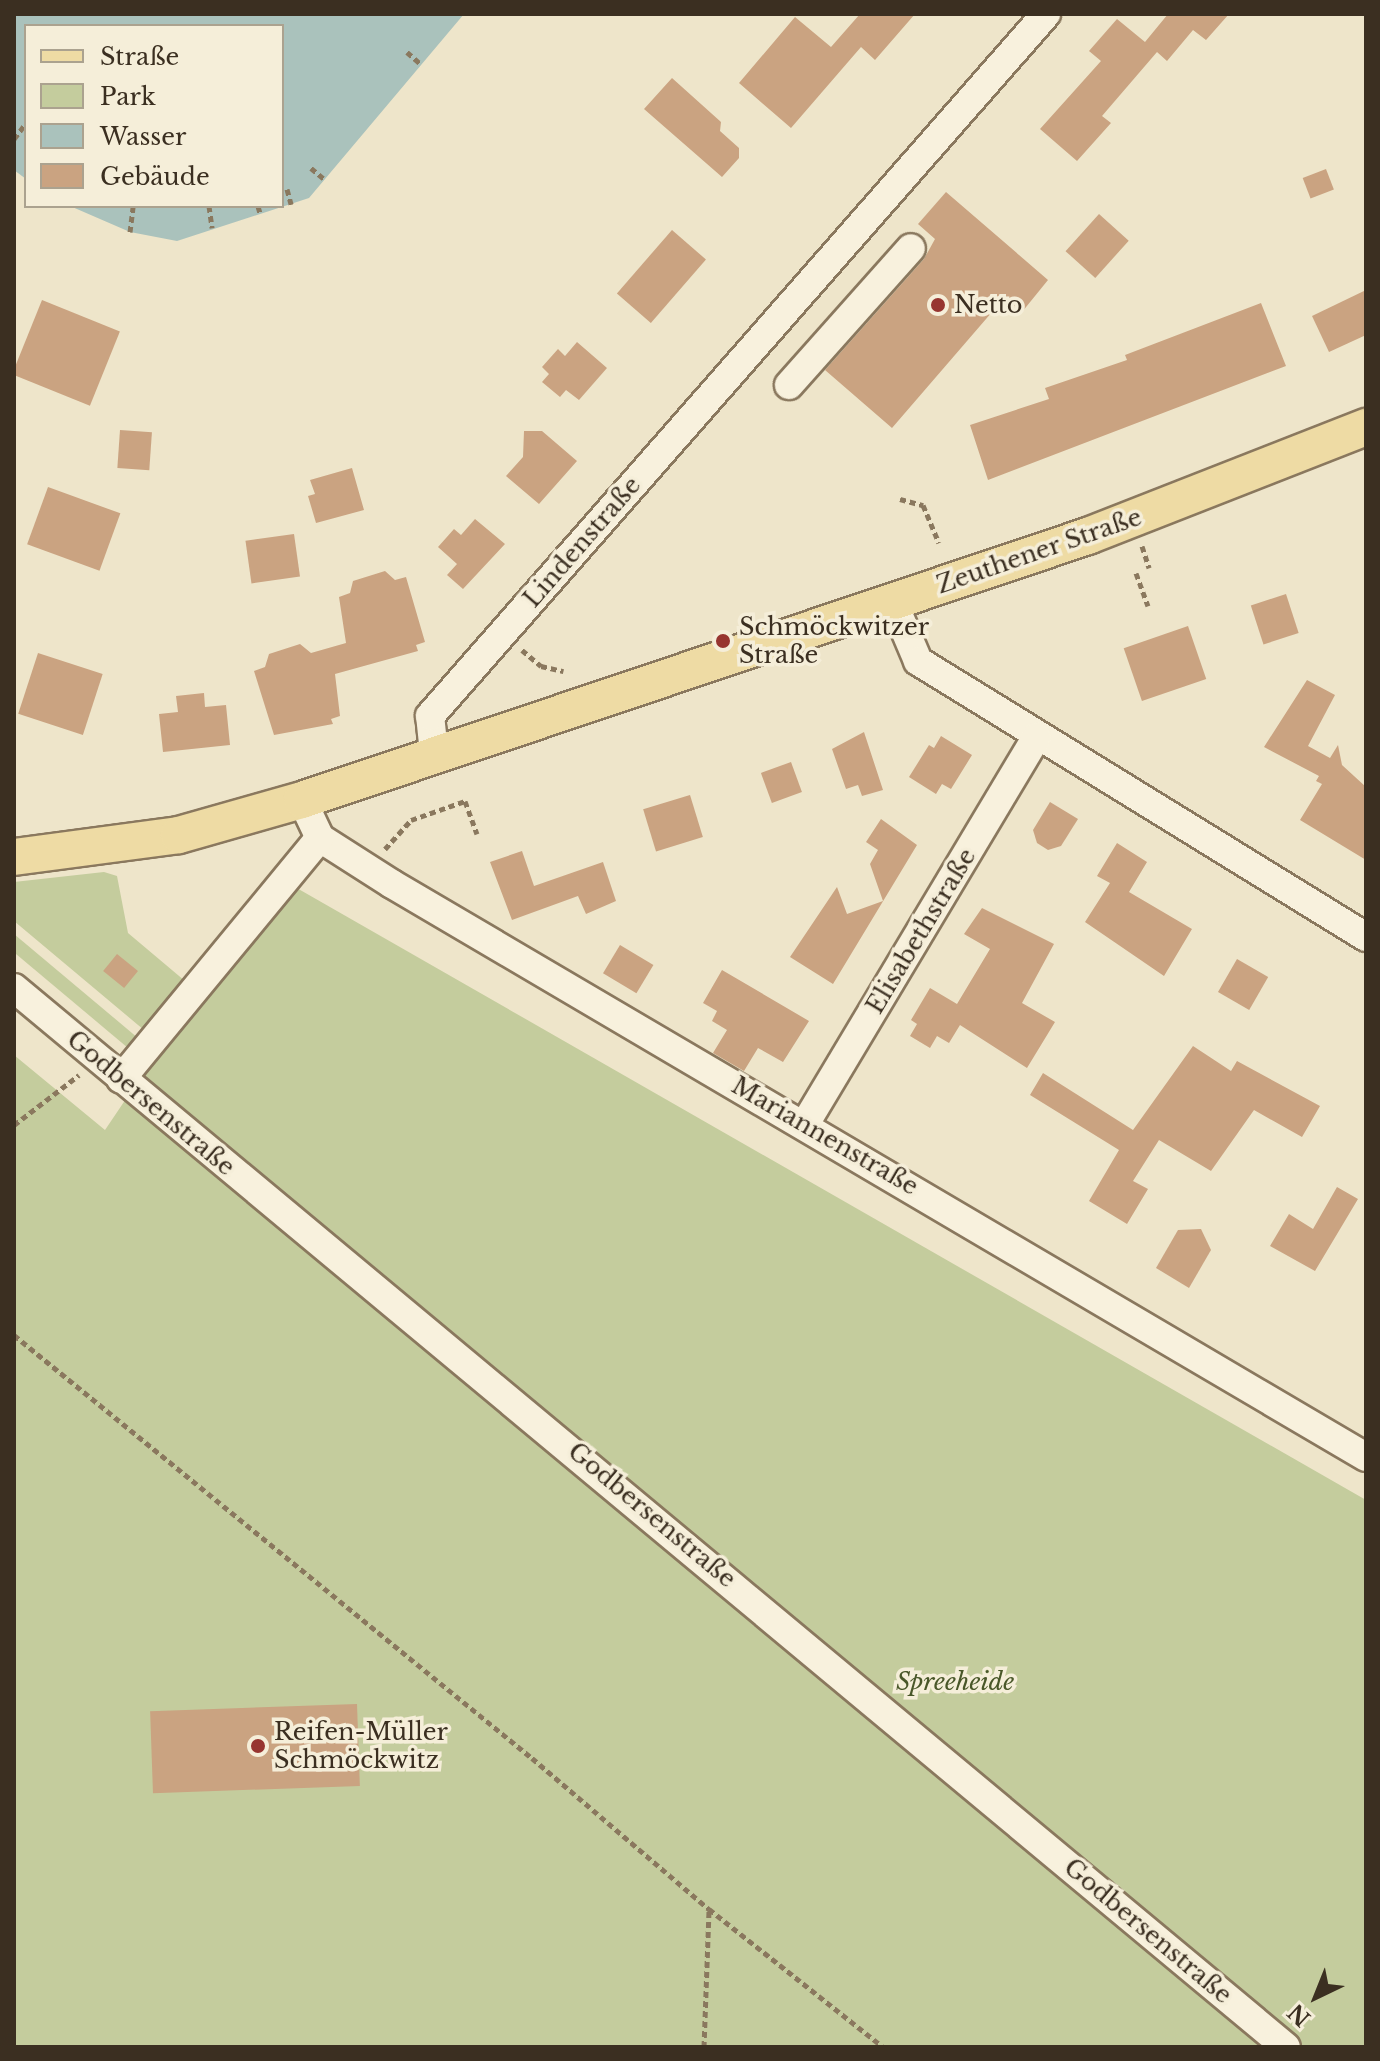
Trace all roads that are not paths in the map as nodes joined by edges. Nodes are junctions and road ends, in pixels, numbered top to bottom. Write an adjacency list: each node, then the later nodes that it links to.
1 (1046, 14): 7 (street, Lindenstraße)
2 (911, 248): 3 (street)
3 (789, 385)
4 (1366, 427): 5 (main road, Zeuthener Straße)
5 (893, 602): 6 (street); 7 (main road, Zeuthener Straße)
6 (1037, 737): 11 (street); 14 (street, Elisabethstraße)
7 (434, 753): 8 (main road)
8 (302, 800): 9 (street); 10 (main road)
9 (320, 838): 13 (street); 14 (street, Mariannenstraße)
10 (14, 857)
11 (1366, 937)
12 (14, 988): 13 (street, Godbersenstraße)
13 (121, 1079): 16 (street, Godbersenstraße)
14 (805, 1124): 15 (street, Mariannenstraße)
15 (1366, 1457)
16 (1286, 2047)

